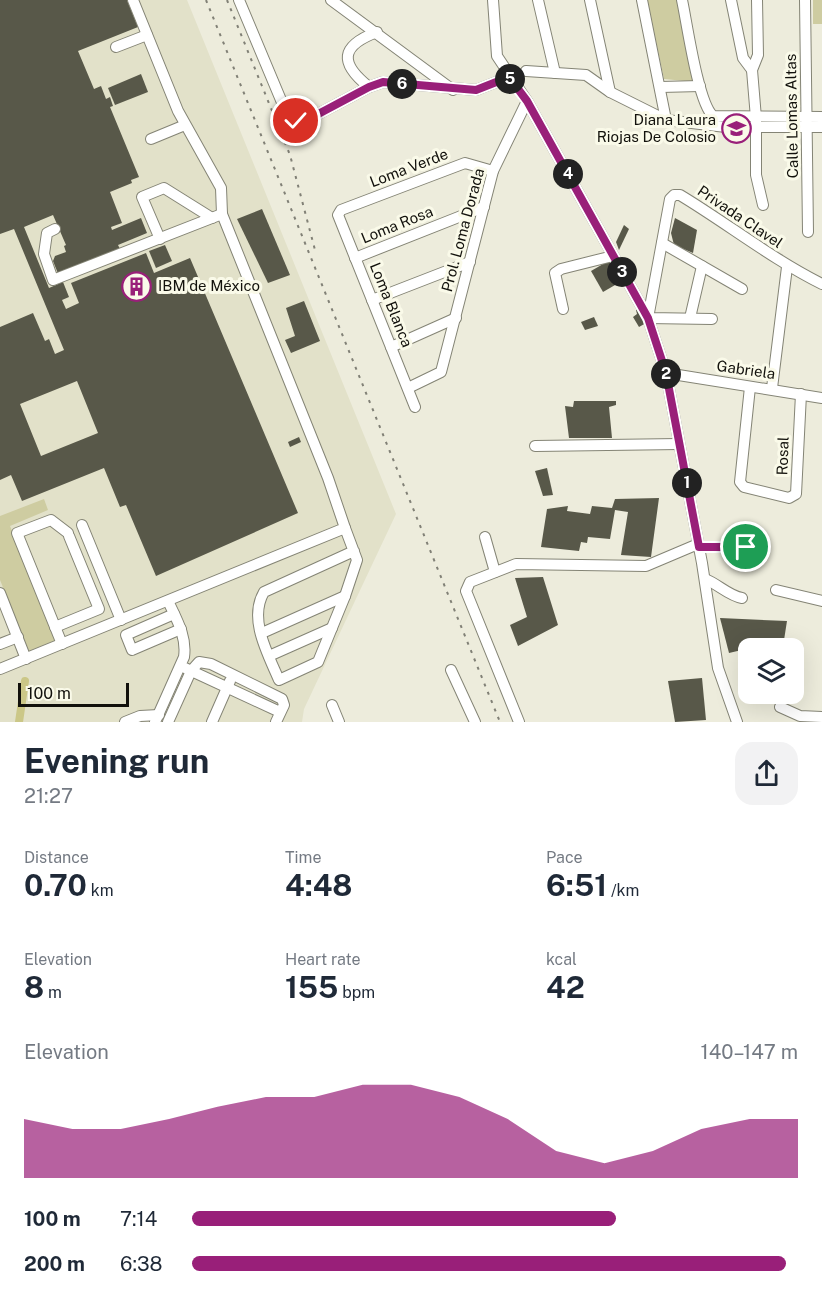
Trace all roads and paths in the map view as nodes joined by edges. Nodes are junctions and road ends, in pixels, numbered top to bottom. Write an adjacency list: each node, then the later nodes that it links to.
1 (133, 0): 13 (street)
2 (239, 0): 20 (street)
3 (331, 0): 12 (street)
4 (493, 0): 18 (street)
5 (538, 0): 17 (street)
6 (590, 0): 23 (street)
7 (642, 0): 21 (street)
8 (682, 0): 19 (street)
9 (731, 0): 15 (street)
10 (757, 0): 15 (street)
11 (805, 0): 27 (street, Calle Lomas Altas)
12 (377, 32): 20 (street); 22 (street)
13 (147, 35): 14 (street); 29 (street)
14 (116, 47)
15 (752, 70): 28 (street)
16 (526, 71): 17 (street)
17 (555, 73): 23 (street)
18 (509, 77): 22 (street); 24 (street)
19 (700, 86): 21 (street); 28 (street)
20 (369, 87): 22 (street)
21 (661, 87): 26 (street)
22 (454, 90)
23 (610, 92): 26 (street)
24 (527, 101): 32 (street, Prol. Loma Dorada); 41 (street)
25 (822, 117): 27 (street)
26 (666, 120): 28 (street)
27 (807, 122): 28 (street); 30 (street); 38 (street, Calle Lomas Altas)
28 (757, 123): 33 (street)
29 (185, 125): 31 (street); 36 (street)
30 (822, 127)
31 (151, 139)
32 (493, 171): 34 (street, Prol. Loma Dorada); 35 (street, Loma Verde)
33 (763, 205)
34 (484, 207): 42 (street, Loma Rosa); 43 (street, Prol. Loma Dorada)
35 (338, 215): 42 (street, Loma Blanca)
36 (217, 216): 39 (street); 39 (street); 65 (street)
37 (55, 229): 39 (street)
38 (808, 231)
39 (160, 239)
40 (662, 243): 44 (street); 45 (street, Privada Clavel); 51 (street)
41 (613, 256): 49 (street); 51 (street)
42 (356, 258): 48 (street, Loma Blanca)
43 (470, 262): 48 (street); 50 (street, Prol. Loma Dorada)
44 (702, 266): 47 (street); 52 (street)
45 (787, 267): 46 (street, Privada Clavel); 58 (street, Privada Clavel)
46 (822, 284)
47 (742, 289)
48 (372, 300): 54 (street, Loma Blanca)
49 (563, 309)
50 (456, 318): 54 (street); 57 (street, Prol. Loma Dorada)
51 (648, 318): 52 (street); 55 (street)
52 (690, 318): 53 (street)
53 (712, 319)
54 (391, 347): 57 (street, Loma Blanca)
55 (666, 373): 56 (street, Gabriela); 62 (street)
56 (750, 387): 58 (street, Gabriela); 59 (street, Rosal)
57 (408, 388): 61 (street, Loma Blanca)
58 (772, 388): 59 (street, Gabriela)
59 (801, 394): 60 (street, Gabriela)
60 (822, 398)
61 (415, 407)
62 (680, 444): 63 (street); 67 (street)
63 (535, 446)
64 (82, 525): 79 (street)
65 (345, 528): 69 (street); 76 (street)
66 (485, 537): 70 (street)
67 (698, 546): 68 (street); 70 (street); 71 (street)
68 (746, 547)
69 (354, 551): 73 (street); 84 (street)
70 (495, 572): 105 (street)
71 (705, 579): 75 (street); 106 (street)
72 (776, 590): 77 (street)
73 (345, 596): 82 (street); 84 (street)
74 (1, 598): 80 (street)
75 (742, 598)
76 (168, 601): 78 (street); 79 (street)
77 (822, 601)
78 (174, 614): 83 (street); 83 (street)
79 (121, 620): 87 (street)
80 (5, 621): 85 (street)
81 (55, 627): 81 (street); 87 (street)
82 (332, 628): 88 (street); 88 (street)
83 (181, 629): 90 (street)
84 (262, 633): 88 (street)
85 (18, 637): 86 (street); 89 (street)
86 (0, 644)
87 (62, 644): 89 (street)
88 (269, 656)
89 (26, 658): 91 (street)
90 (180, 665): 93 (street); 100 (street)
91 (0, 669)
92 (451, 670): 104 (street)
93 (191, 671): 94 (street); 95 (street); 100 (street)
94 (233, 676): 95 (street); 98 (street)
95 (228, 688): 98 (street); 102 (street)
96 (332, 705): 103 (street)
97 (780, 706): 99 (street)
98 (278, 717)
99 (822, 717)
100 (161, 720): 101 (street)
101 (125, 722)
102 (212, 722)
103 (339, 722)
104 (475, 722)
105 (519, 722)
106 (737, 722)

